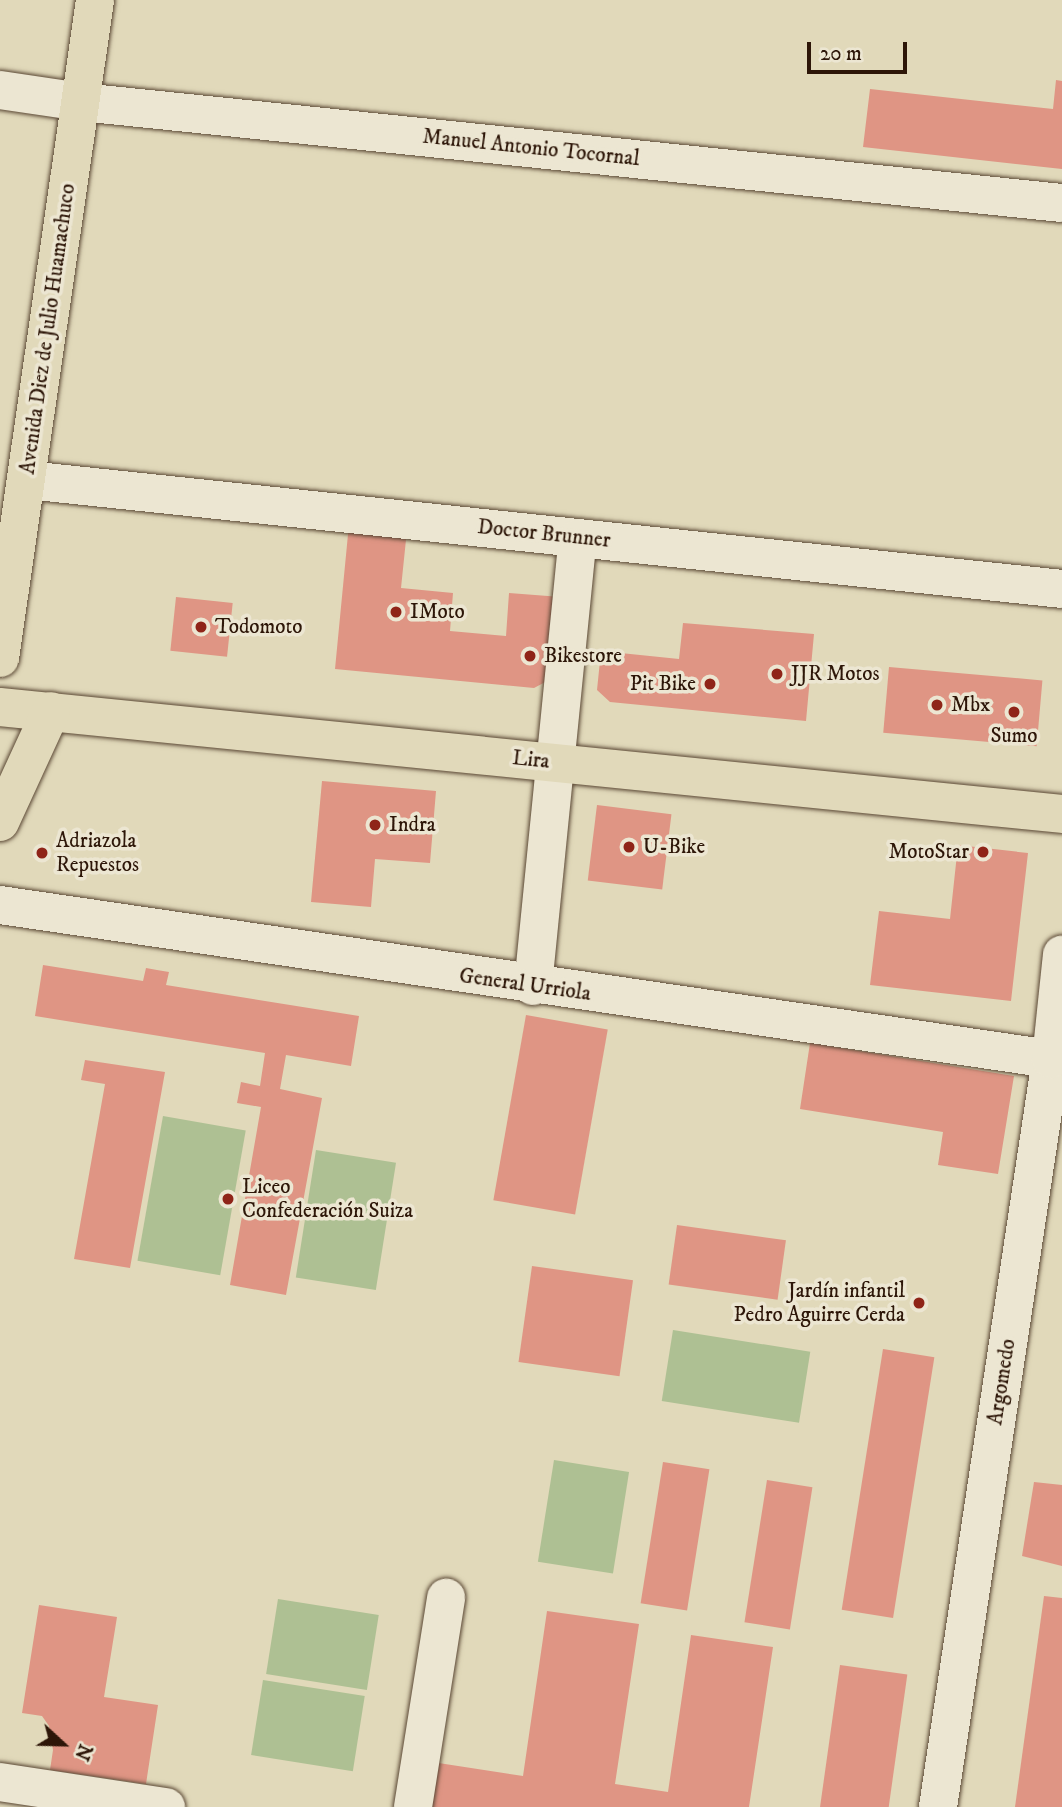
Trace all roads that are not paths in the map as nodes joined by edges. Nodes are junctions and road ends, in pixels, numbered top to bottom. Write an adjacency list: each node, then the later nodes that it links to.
1 (95, 0): 3 (main road, Avenida Diez de Julio Huamachuco)
2 (0, 90): 3 (street, Manuel Antonio Tocornal)
3 (81, 102): 4 (street, Manuel Antonio Tocornal); 5 (main road, Avenida Diez de Julio Huamachuco)
4 (1062, 202)
5 (27, 480): 6 (street, Doctor Brunner); 8 (main road, Avenida Diez de Julio Huamachuco)
6 (578, 538): 7 (street, Doctor Brunner); 11 (street)
7 (1062, 589)
8 (0, 658)
9 (0, 707): 10 (main road, Lira)
10 (51, 711): 11 (main road, Lira); 13 (main road)
11 (555, 763): 12 (main road, Lira); 16 (street)
12 (1062, 814)
13 (0, 822)
14 (0, 905): 16 (street, General Urriola)
15 (1062, 956): 17 (street, Argomedo)
16 (533, 986): 17 (street, General Urriola)
17 (1051, 1059): 22 (street, Argomedo)
18 (446, 1598): 21 (street)
19 (0, 1782): 20 (street)
20 (166, 1807)
21 (413, 1807)
22 (938, 1807)

